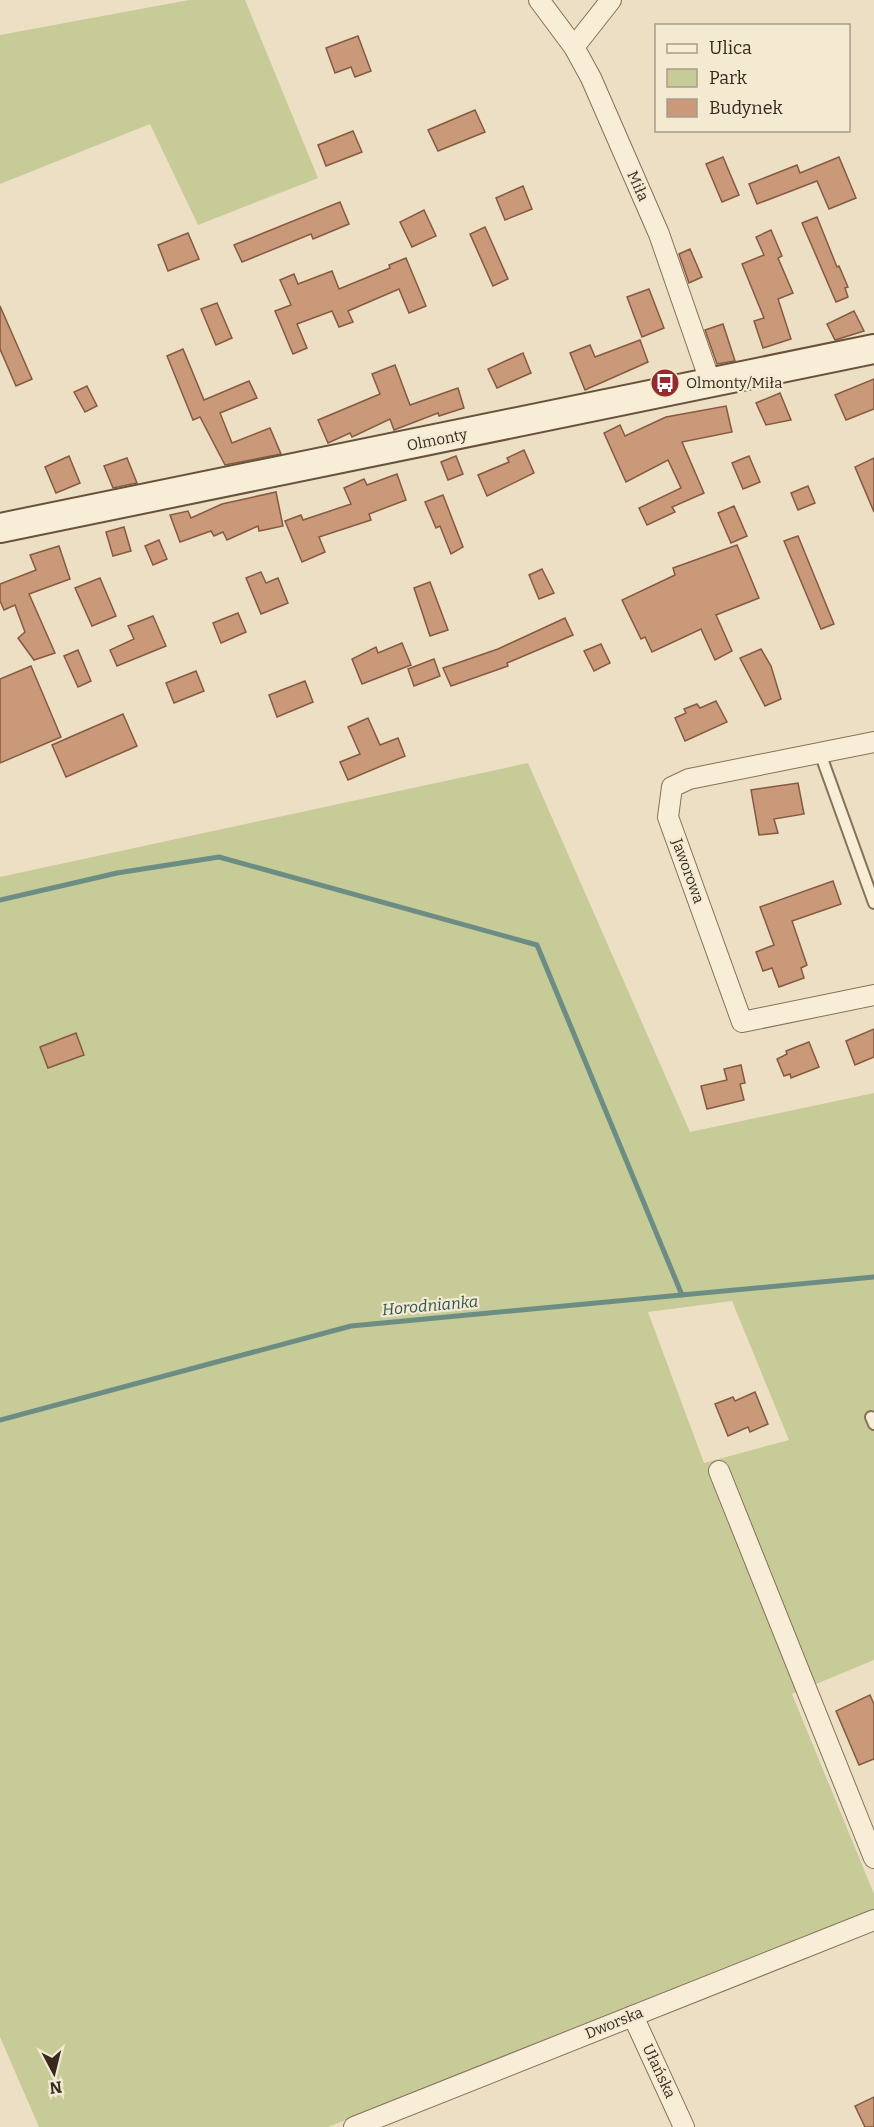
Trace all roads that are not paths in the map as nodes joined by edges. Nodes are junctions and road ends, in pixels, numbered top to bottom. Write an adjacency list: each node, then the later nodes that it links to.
1 (539, 0): 3 (street, Miła)
2 (611, 0): 3 (street)
3 (574, 47): 5 (street, Miła)
4 (874, 349): 5 (street, Olmonty)
5 (711, 384): 6 (street, Olmonty)
6 (0, 528)
7 (874, 742): 8 (street, Jaworowa)
8 (820, 753): 9 (lane); 10 (street, Jaworowa)
9 (874, 903)
10 (874, 995)
11 (719, 1471): 12 (street)
12 (874, 1858)
13 (874, 1920): 14 (street, Dworska)
14 (633, 2016): 15 (street, Dworska); 16 (street, Ułańska)
15 (354, 2127)
16 (684, 2127)

